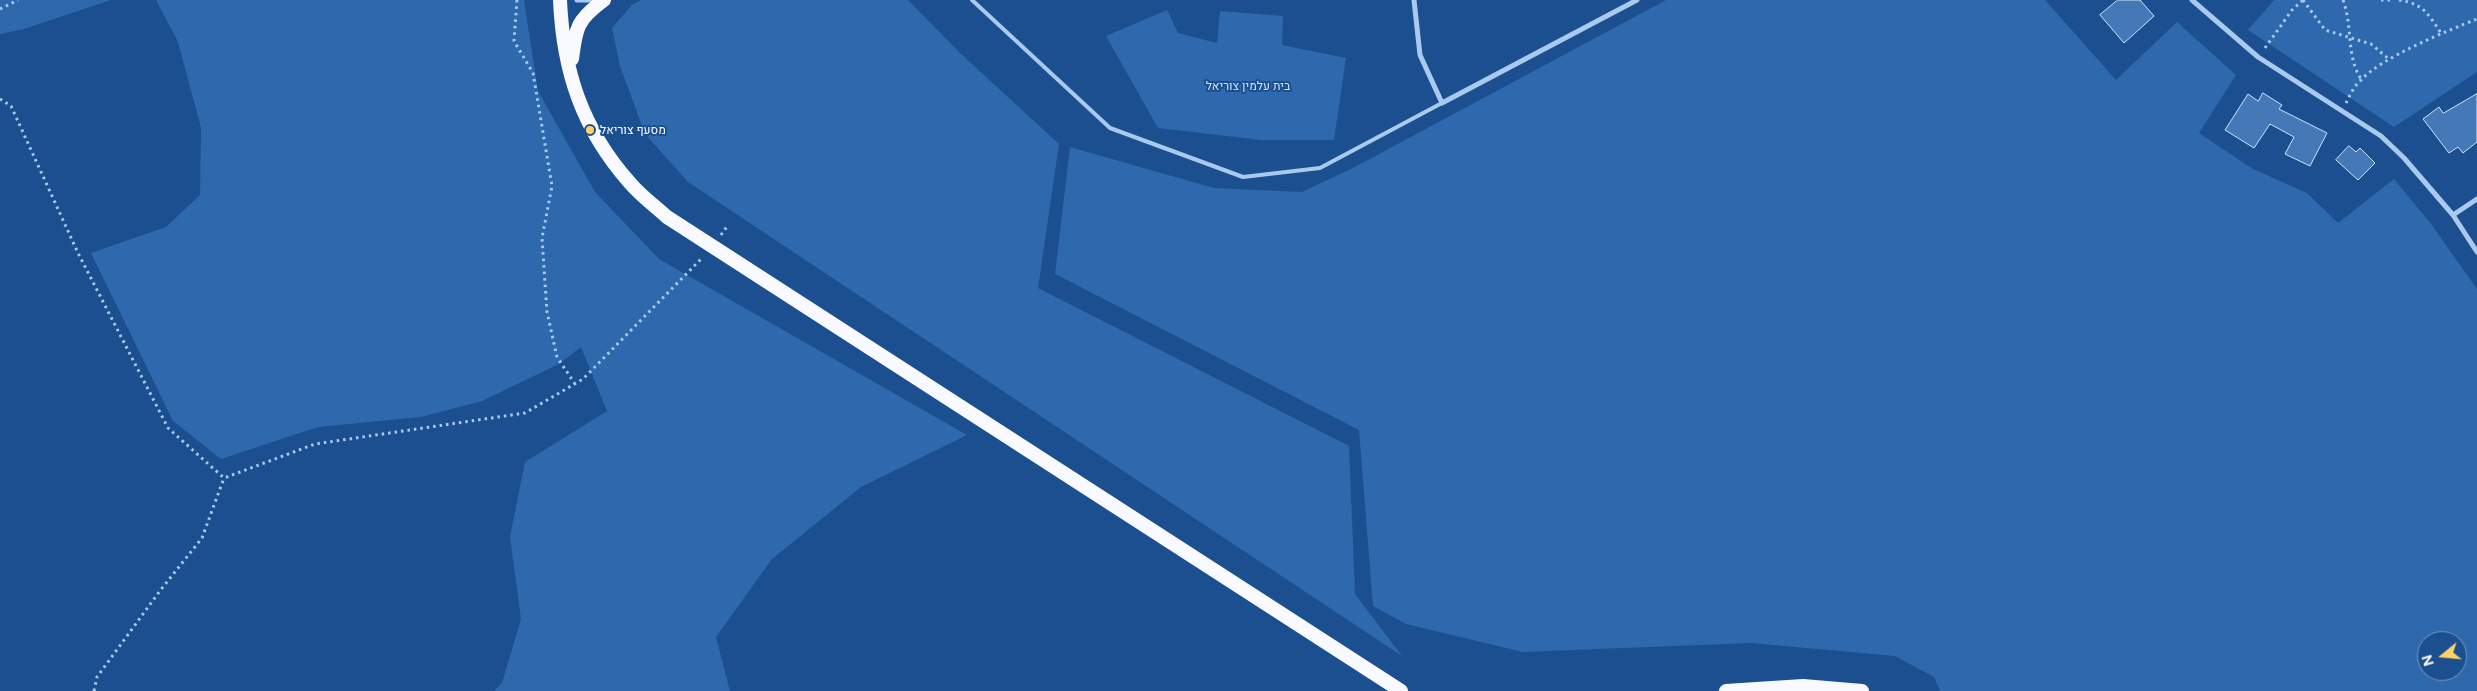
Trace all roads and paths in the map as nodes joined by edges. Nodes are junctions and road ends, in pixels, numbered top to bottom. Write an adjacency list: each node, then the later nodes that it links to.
1 (18, 0): 16 (path)
2 (517, 0): 32 (path)
3 (560, 0): 22 (highway)
4 (576, 0): 5 (street)
5 (591, 0)
6 (604, 0): 22 (highway)
7 (972, 0): 25 (lane)
8 (1414, 0): 25 (street)
9 (1637, 0): 25 (street)
10 (2192, 0): 20 (street)
11 (2303, 0): 19 (path); 20 (path)
12 (2343, 0): 19 (path)
13 (2381, 0): 14 (path)
14 (2392, 0)
15 (2399, 0): 18 (path)
16 (0, 9)
17 (2477, 19): 18 (path)
18 (2441, 33): 21 (path)
19 (2351, 38): 21 (path); 23 (path)
20 (2258, 57): 26 (street)
21 (2390, 60): 23 (path)
22 (570, 72): 30 (highway)
23 (2361, 79): 26 (path)
24 (0, 99): 33 (path)
25 (1442, 103)
26 (2342, 110): 28 (street)
27 (2477, 199): 28 (street)
28 (2453, 215): 31 (street)
29 (728, 225): 30 (path)
30 (714, 246): 32 (path); 35 (highway)
31 (2477, 252)
32 (575, 384): 33 (path)
33 (224, 478): 34 (path)
34 (94, 691)
35 (1401, 691)
36 (1726, 691): 37 (highway)
37 (1862, 691)

